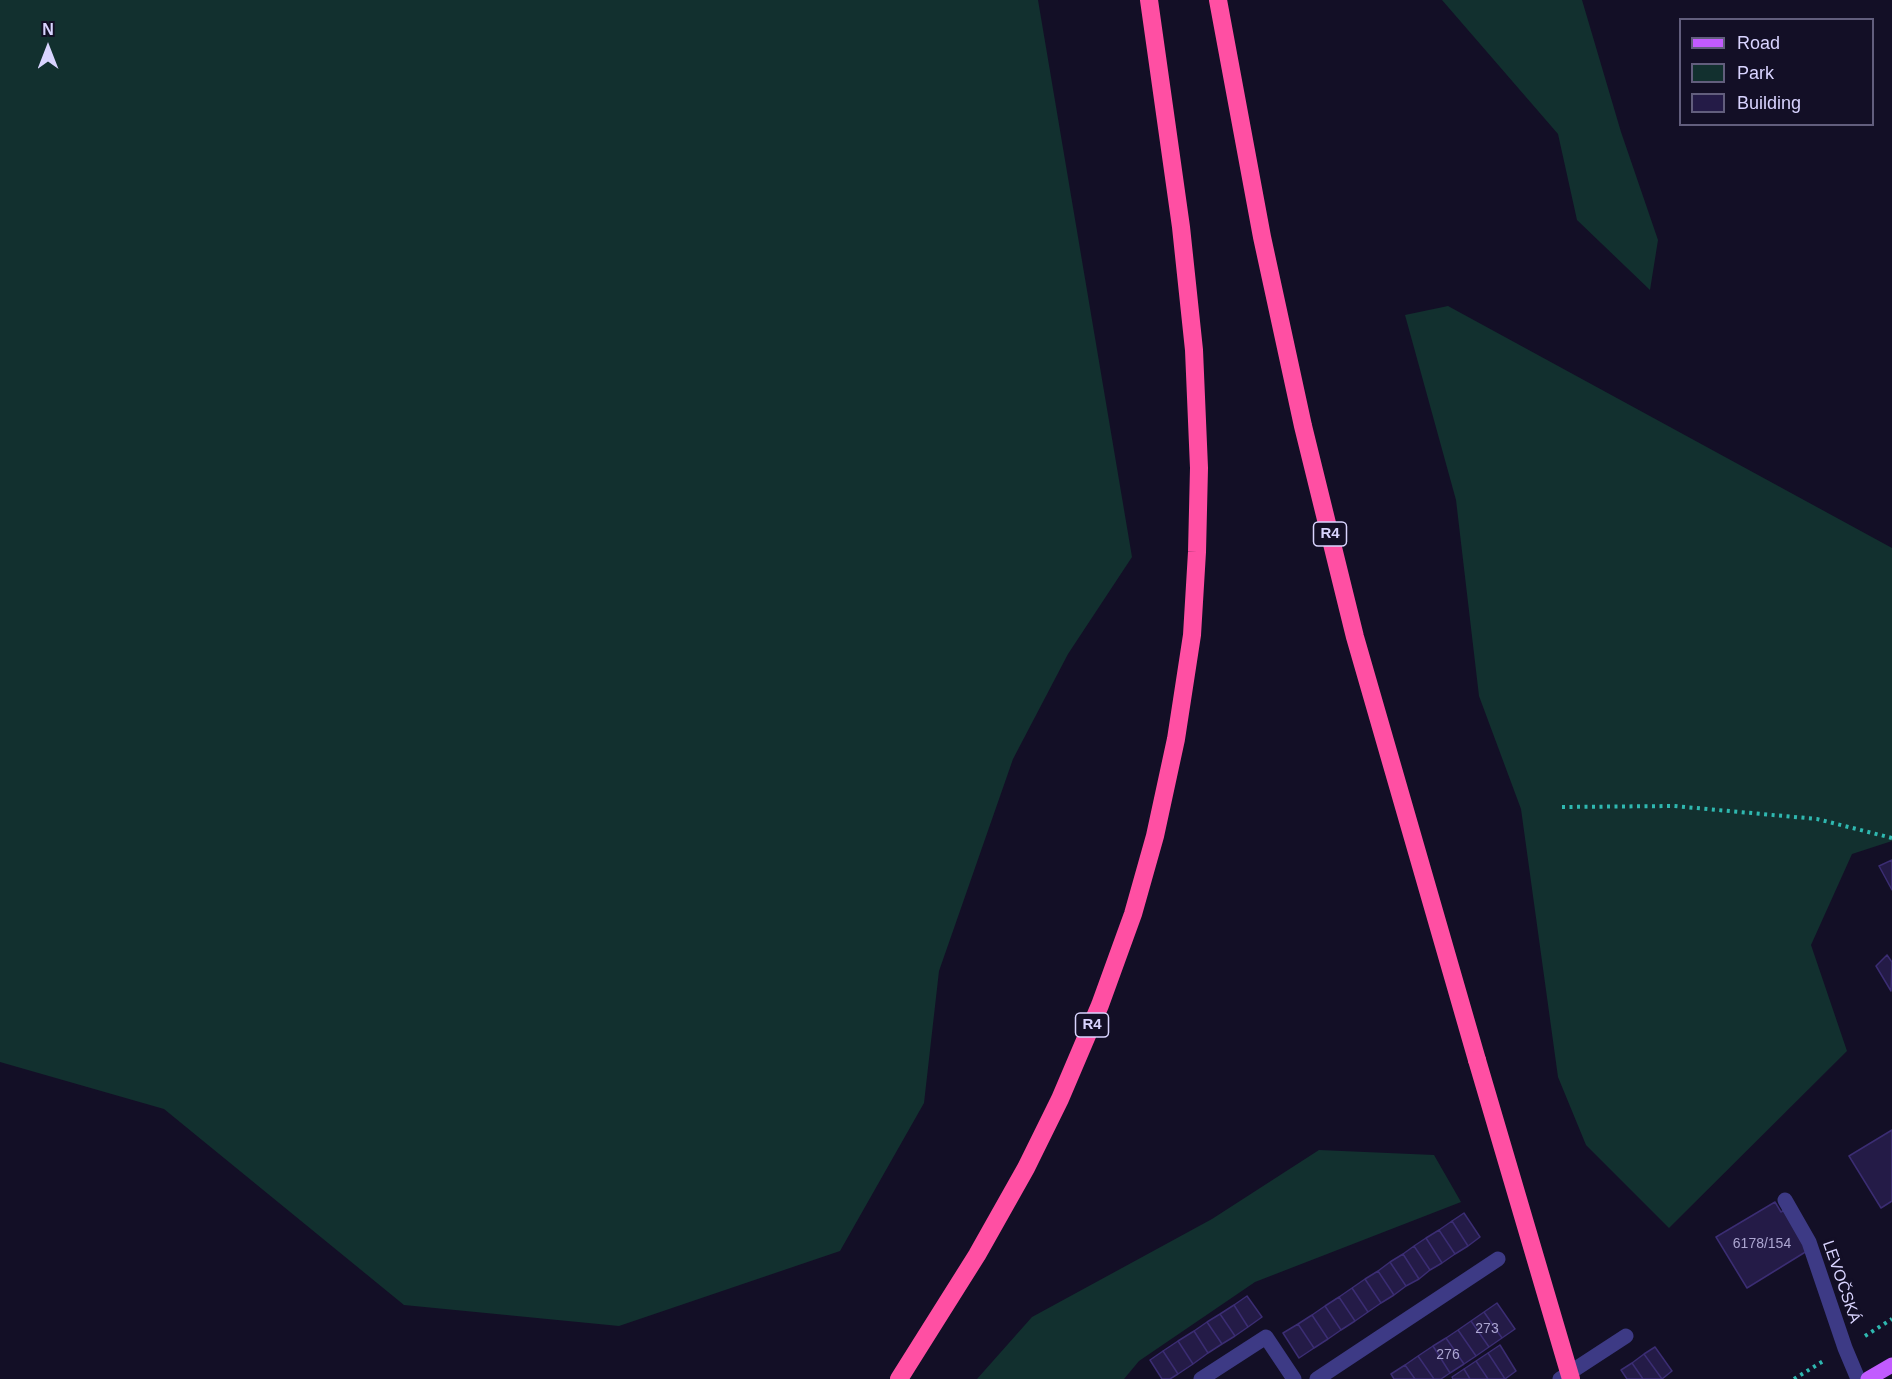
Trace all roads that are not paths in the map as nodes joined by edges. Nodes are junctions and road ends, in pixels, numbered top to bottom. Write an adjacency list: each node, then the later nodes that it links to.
1 (1149, 0): 7 (highway, R4)
2 (1218, 0): 12 (highway, R4, bridge)
3 (1785, 1200): 13 (lane, LEVOČSKÁ)
4 (1498, 1259): 10 (lane)
5 (1626, 1336): 11 (lane)
6 (1892, 1365): 14 (main road)
7 (899, 1379)
8 (1201, 1379): 9 (lane)
9 (1294, 1379)
10 (1317, 1379)
11 (1560, 1379)
12 (1571, 1379)
13 (1858, 1379)
14 (1868, 1379)

